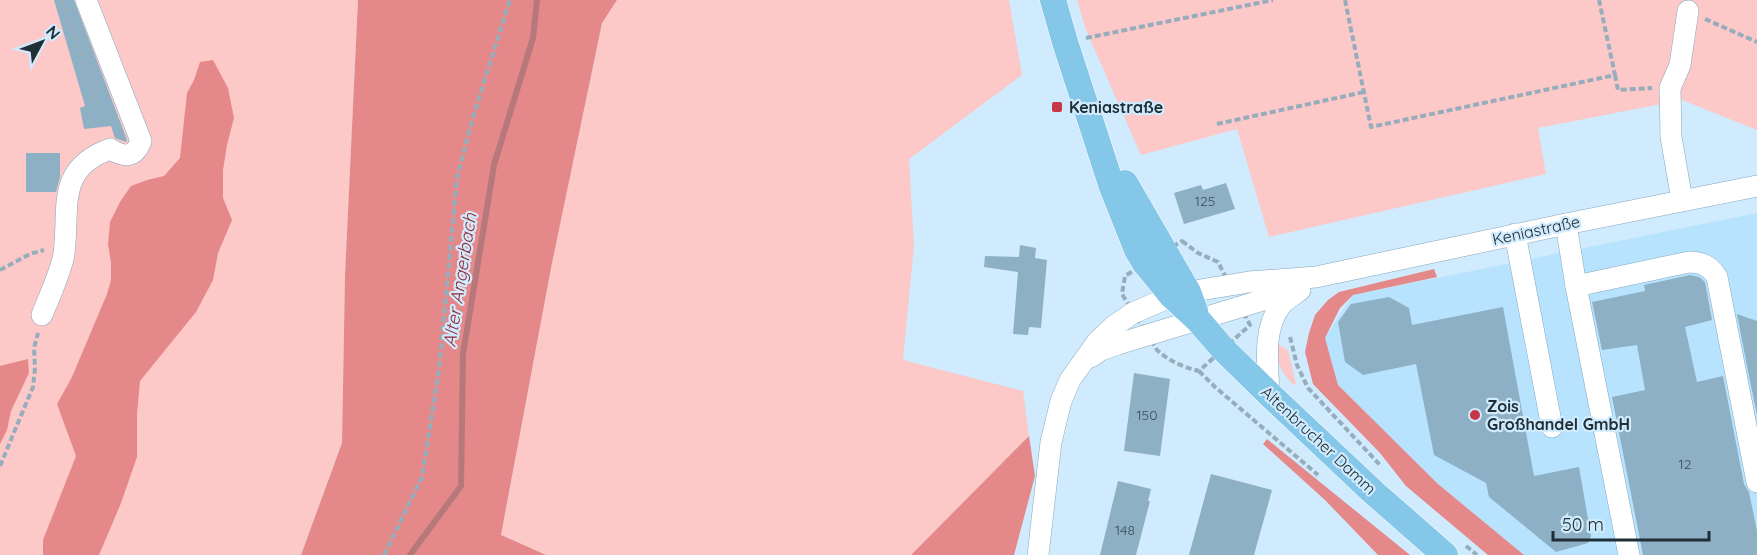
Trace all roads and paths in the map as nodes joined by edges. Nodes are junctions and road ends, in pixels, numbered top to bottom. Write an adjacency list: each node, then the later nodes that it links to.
1 (61, 0): 14 (path)
2 (86, 0): 20 (street)
3 (510, 0): 35 (path)
4 (1053, 0): 9 (main road, Altenbrucher Damm)
5 (1273, 0): 9 (path)
6 (1345, 0): 13 (path)
7 (1599, 0): 11 (path)
8 (1688, 11): 10 (path); 12 (street)
9 (1065, 42): 24 (main road, Altenbrucher Damm)
10 (1757, 42)
11 (1615, 75): 12 (path); 13 (path)
12 (1670, 88): 17 (street)
13 (1364, 92): 15 (path)
14 (97, 104)
15 (1217, 124)
16 (1757, 186): 17 (street, Keniastraße)
17 (1682, 200): 18 (street, Keniastraße)
18 (1566, 224): 19 (street, Keniastraße); 23 (street)
19 (1515, 234): 22 (street, Keniastraße); 30 (street)
20 (65, 237): 21 (path); 25 (street)
21 (0, 270)
22 (1316, 277): 24 (street, Keniastraße); 26 (street, Keniastraße); 29 (street, Keniastraße)
23 (1576, 286): 33 (street); 38 (street)
24 (1180, 294): 26 (main road, Altenbrucher Damm); 28 (street)
25 (42, 315): 31 (path)
26 (1198, 320): 28 (street); 29 (main road, Altenbrucher Damm)
27 (1291, 337): 32 (path)
28 (1080, 364): 36 (street)
29 (1269, 394): 34 (main road, Altenbrucher Damm)
30 (1552, 427)
31 (0, 466)
32 (1386, 472)
33 (1757, 482)
34 (1453, 548): 37 (path)
35 (384, 555)
36 (1038, 555)
37 (1477, 555)
38 (1629, 555)

